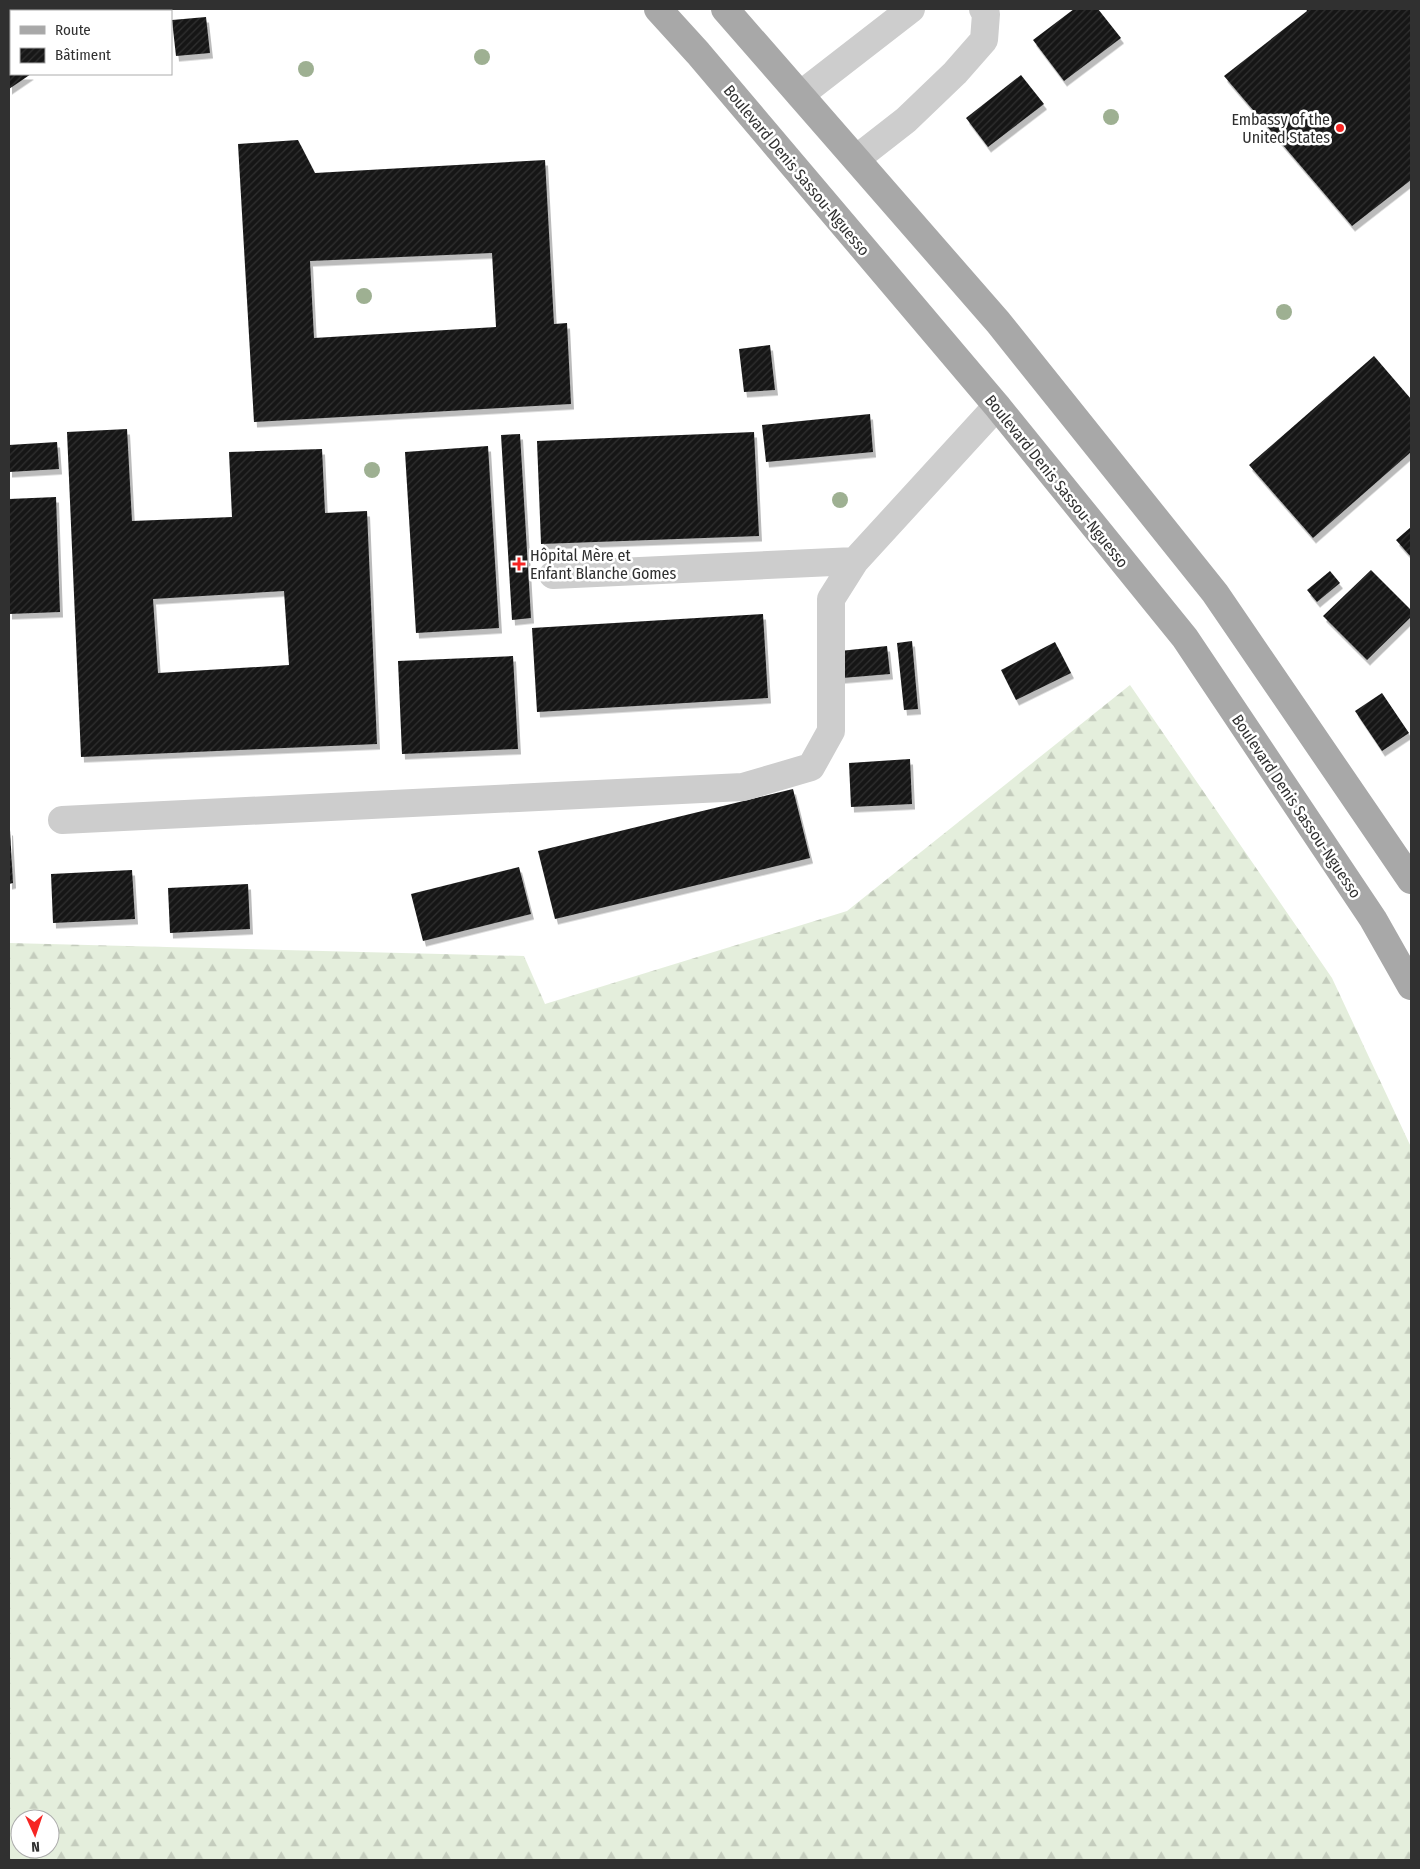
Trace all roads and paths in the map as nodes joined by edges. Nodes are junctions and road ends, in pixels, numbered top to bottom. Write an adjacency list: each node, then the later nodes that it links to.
1 (658, 9): 7 (main road, Boulevard Denis Sassou-Nguesso)
2 (725, 9): 5 (main road)
3 (911, 9): 5 (lane)
4 (983, 9): 6 (lane)
5 (800, 95): 6 (main road)
6 (856, 159): 11 (main road)
7 (996, 406): 8 (lane); 12 (main road, Boulevard Denis Sassou-Nguesso)
8 (855, 561): 9 (lane); 10 (lane)
9 (552, 575)
10 (62, 820)
11 (1411, 880)
12 (1411, 986)

